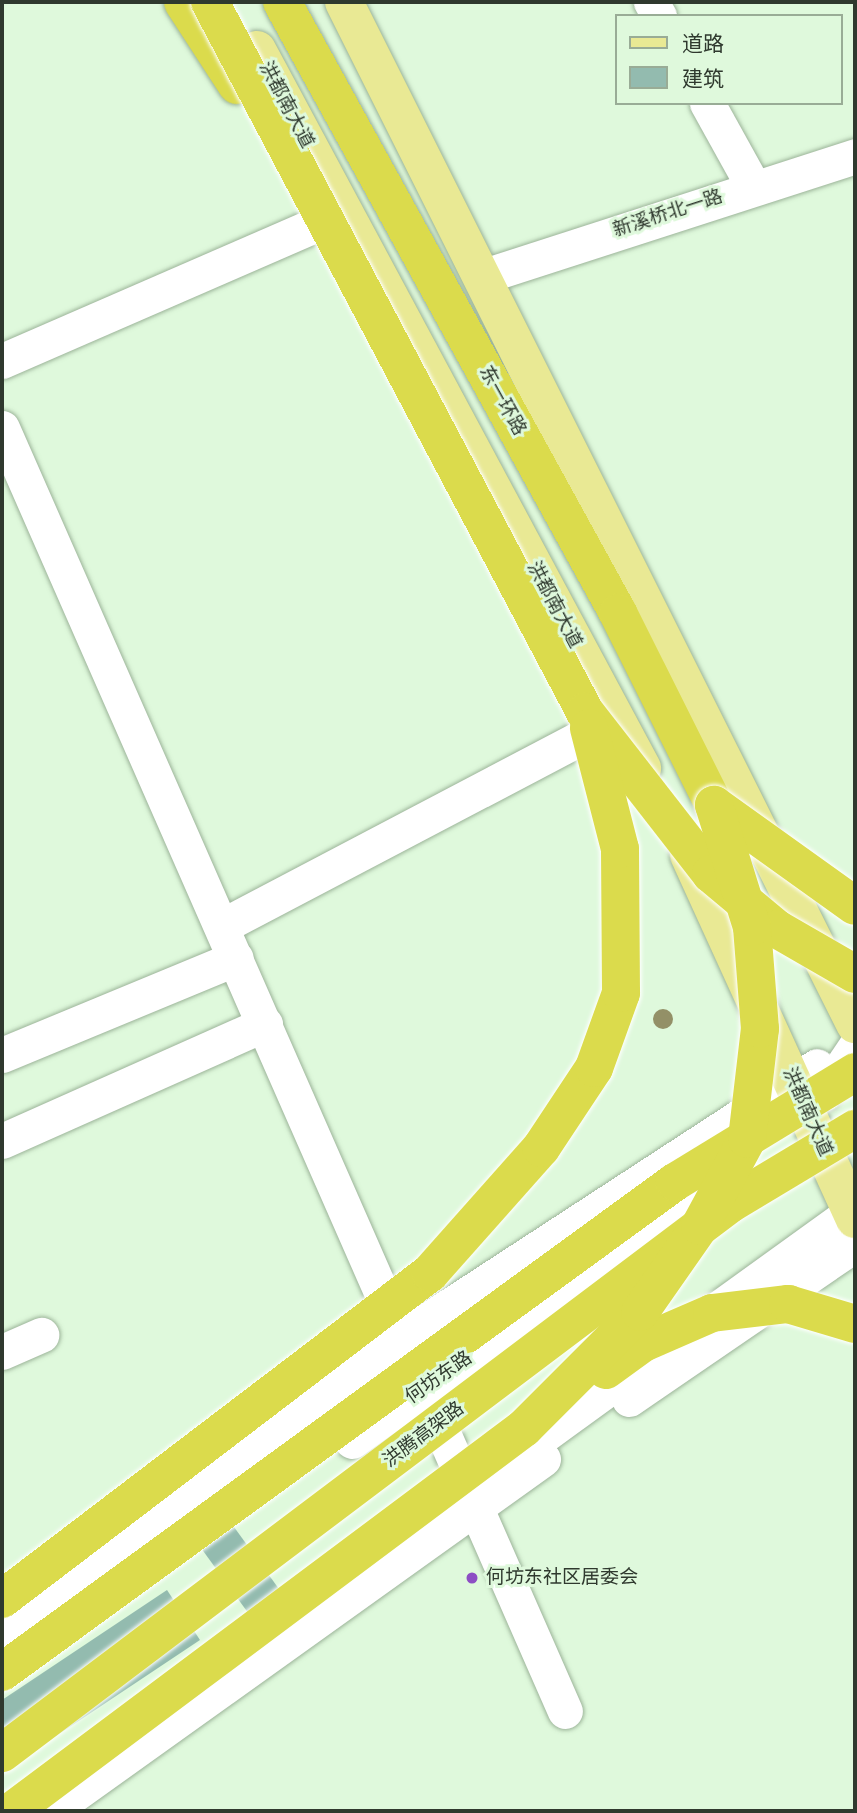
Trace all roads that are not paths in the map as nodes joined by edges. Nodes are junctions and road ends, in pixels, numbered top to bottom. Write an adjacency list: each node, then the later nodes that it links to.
1 (183, 2): 11 (highway, bridge)
2 (210, 2): 11 (highway, bridge)
3 (231, 2): 11 (main road, 洪都南大道)
4 (282, 2): 7 (highway, 东一环路)
5 (290, 2): 7 (main road)
6 (344, 2): 12 (main road)
7 (317, 62): 16 (highway, 东一环路)
8 (708, 105): 10 (street)
9 (855, 156): 10 (street, 新溪桥北一路)
10 (753, 186): 12 (street, 新溪桥北一路)
11 (327, 204): 13 (street); 15 (highway, bridge)
12 (481, 277): 22 (main road)
13 (2, 361)
14 (2, 429): 18 (street)
15 (601, 716): 18 (street); 20 (highway, bridge); 27 (main road, 洪都南大道); 39 (highway, bridge)
16 (714, 805): 17 (highway, bridge); 37 (highway, 东一环路, bridge)
17 (855, 906)
18 (222, 926): 19 (street)
19 (236, 958): 21 (street); 25 (street)
20 (855, 974)
21 (265, 1024): 30 (street); 34 (street)
22 (855, 1024)
23 (855, 1041): 27 (street)
24 (855, 1047): 28 (street, 何坊东路)
25 (2, 1055)
26 (855, 1072): 41 (highway, bridge)
27 (794, 1082): 28 (main road, 洪都南大道); 34 (street)
28 (809, 1116): 31 (main road, 洪都南大道); 36 (street, 何坊东路)
29 (855, 1129): 44 (highway, 洪腾高架路, bridge)
30 (2, 1141)
31 (854, 1221): 38 (street)
32 (855, 1324): 37 (highway, bridge)
33 (41, 1335): 35 (street)
34 (403, 1336): 36 (street); 40 (street)
35 (2, 1352)
36 (426, 1388): 38 (street); 42 (street, 何坊东路)
37 (524, 1428): 45 (highway, bridge)
38 (474, 1497): 43 (street); 45 (street); 46 (street)
39 (2, 1599)
40 (2, 1634)
41 (2, 1672)
42 (2, 1688)
43 (565, 1711)
44 (2, 1753)
45 (15, 1811)
46 (51, 1811)

